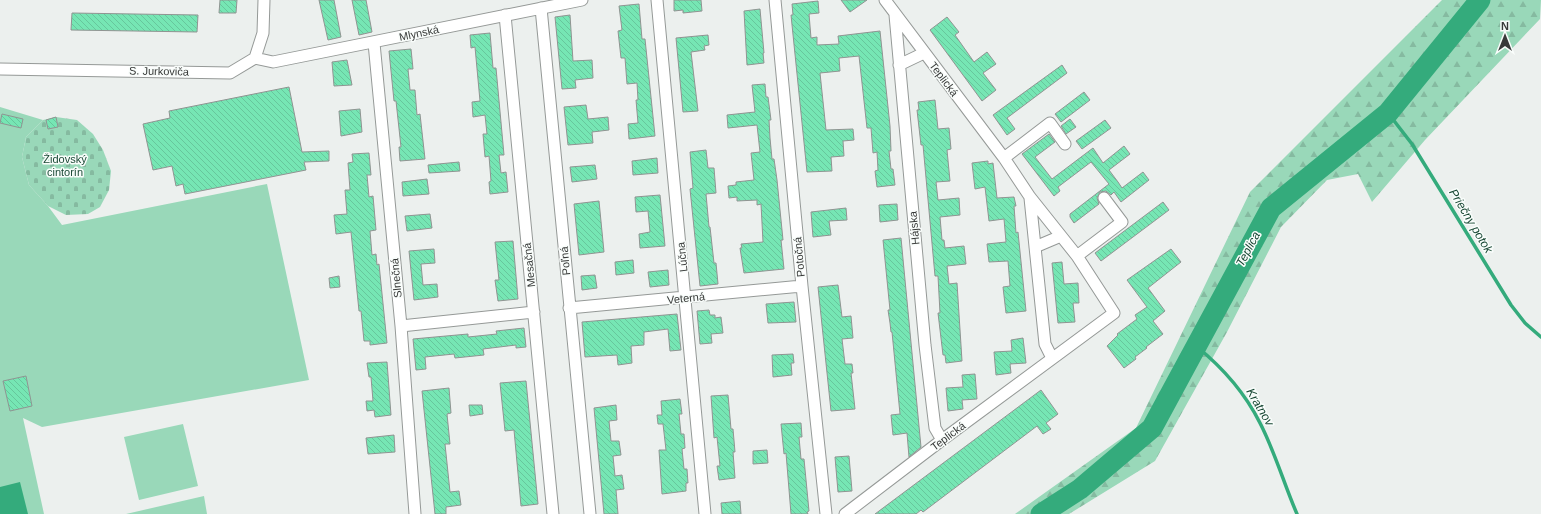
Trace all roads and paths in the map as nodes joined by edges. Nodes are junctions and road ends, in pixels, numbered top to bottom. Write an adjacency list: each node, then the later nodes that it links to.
1 (264, 0): 11 (street)
2 (582, 0): 6 (street, Mlynská)
3 (657, 0): 22 (street, Lúčna)
4 (775, 0): 21 (street, Potočná)
5 (885, 0): 7 (street, Teplická)
6 (541, 8): 8 (street, Mlynská); 23 (street, Poľná)
7 (895, 14): 10 (street, Teplická); 12 (street, Hájska)
8 (505, 15): 9 (street, Mlynská); 24 (street, Mesačná)
9 (374, 43): 11 (street, Mlynská); 25 (street, Slnečná)
10 (924, 53): 12 (street); 15 (street, Teplická)
11 (255, 58): 13 (street, S. Jurkoviča)
12 (899, 65): 27 (street, Hájska)
13 (0, 70)
14 (1065, 144): 15 (street)
15 (1004, 158): 16 (street, Teplická)
16 (1030, 197): 18 (street, Teplická); 19 (street, Teplická)
17 (1104, 198): 20 (street)
18 (1061, 236): 19 (street); 20 (street, Teplická)
19 (1035, 247): 26 (street, Teplická)
20 (1077, 256): 26 (street, Teplická)
21 (802, 286): 22 (street, Veterná); 32 (street, Potočná)
22 (686, 298): 23 (street, Veterná); 31 (street, Lúčna)
23 (569, 308): 30 (street, Poľná)
24 (534, 312): 25 (street); 29 (street, Mesačná)
25 (401, 326): 28 (street, Slnečná)
26 (1052, 358): 27 (street, Teplická)
27 (942, 440): 33 (street, Teplická)
28 (415, 514)
29 (553, 514)
30 (590, 514)
31 (705, 514)
32 (826, 514)
33 (845, 514)

